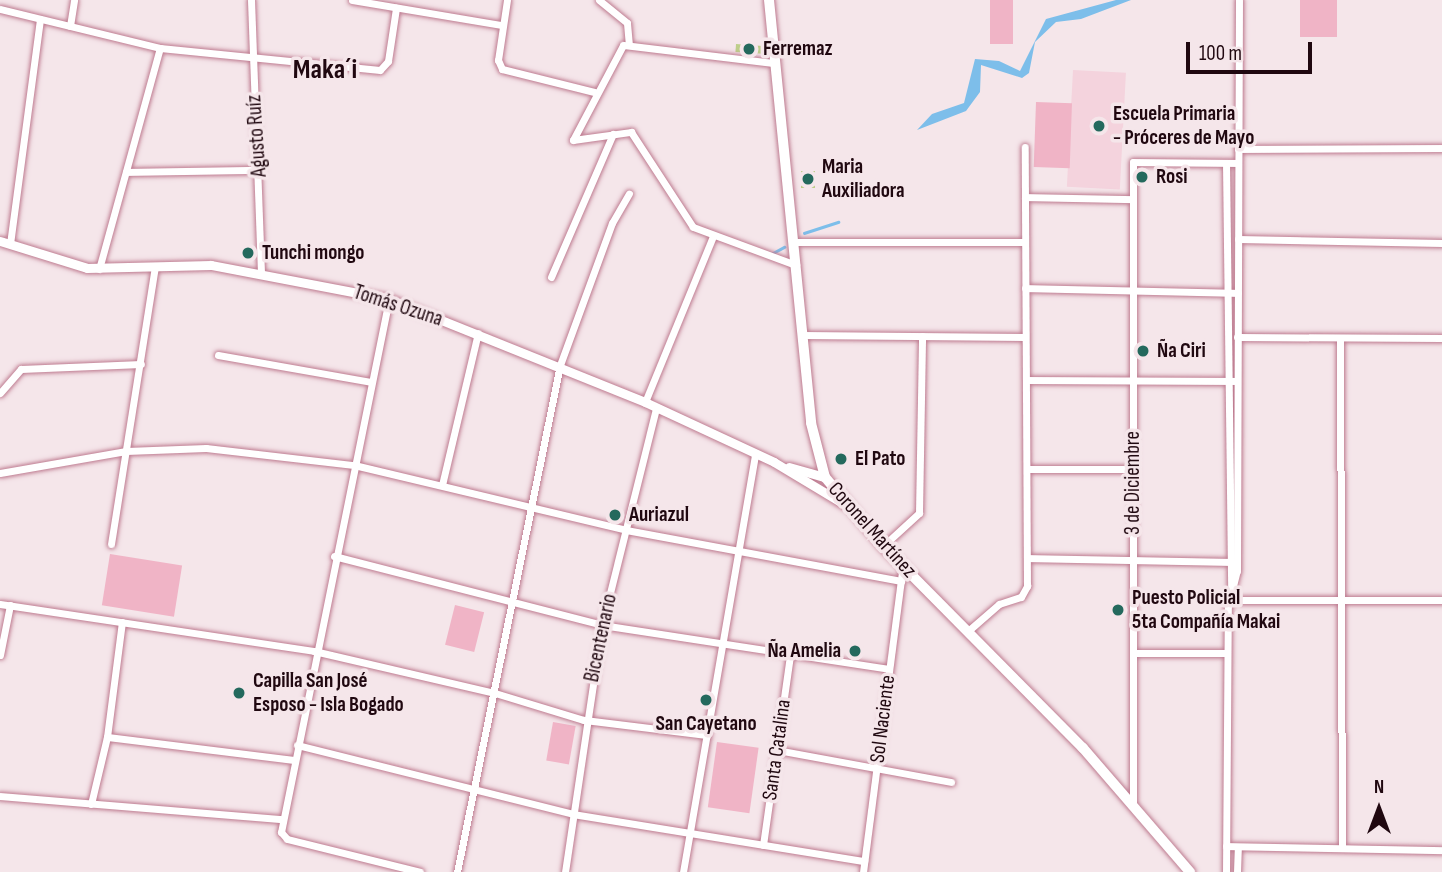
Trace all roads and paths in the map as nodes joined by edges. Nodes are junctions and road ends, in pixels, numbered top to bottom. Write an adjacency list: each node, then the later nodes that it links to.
1 (74, 0): 14 (street)
2 (251, 0): 17 (street, Agusto Ruíz)
3 (352, 0): 9 (street)
4 (407, 0): 11 (street)
5 (507, 0): 13 (street)
6 (599, 0): 15 (street)
7 (769, 0): 18 (main road, Coronel Martínez)
8 (1239, 0): 23 (street)
9 (396, 8): 11 (street); 17 (street)
10 (0, 9): 12 (street)
11 (405, 9): 13 (street)
12 (40, 19): 14 (street); 33 (street)
13 (502, 25): 19 (street)
14 (70, 26): 16 (street)
15 (629, 44): 18 (street); 19 (street)
16 (160, 48): 17 (street); 27 (street)
17 (251, 56): 26 (street, Agusto Ruíz)
18 (774, 63): 34 (main road, Coronel Martínez)
19 (594, 92): 20 (street)
20 (613, 134): 31 (street); 41 (street)
21 (1025, 147): 29 (street)
22 (1442, 148): 23 (street)
23 (1238, 149): 25 (street)
24 (1226, 163): 25 (street); 30 (street, 3 de Diciembre); 44 (street)
25 (1238, 163): 32 (street)
26 (260, 170): 27 (street); 40 (street, Agusto Ruíz)
27 (126, 172): 39 (street)
28 (629, 193): 56 (street)
29 (1025, 198): 30 (street); 35 (street)
30 (1133, 199): 43 (street, 3 de Diciembre)
31 (713, 236): 37 (street); 63 (street)
32 (1238, 239): 36 (street); 45 (street)
33 (5, 242): 39 (street, Tomás Ozuna)
34 (793, 242): 35 (street); 37 (main road, Coronel Martínez)
35 (1025, 242): 42 (street)
36 (1442, 243)
37 (796, 265): 48 (main road, Coronel Martínez)
38 (155, 266): 39 (street, Tomás Ozuna); 40 (street, Tomás Ozuna); 55 (street)
39 (99, 269)
40 (261, 273): 46 (street, Tomás Ozuna)
41 (551, 277)
42 (1025, 288): 43 (street); 50 (street)
43 (1133, 290): 44 (street); 58 (street, 3 de Diciembre)
44 (1227, 293): 45 (street); 61 (street)
45 (1238, 293): 51 (street)
46 (389, 299): 47 (street, Tomás Ozuna); 60 (street)
47 (478, 333): 56 (street, Tomás Ozuna); 73 (street)
48 (802, 335): 49 (street); 72 (main road, Coronel Martínez)
49 (922, 336): 50 (street); 78 (street)
50 (1025, 337): 57 (street)
51 (1237, 337): 52 (street); 59 (street)
52 (1340, 338): 53 (street); 89 (street)
53 (1442, 338)
54 (218, 355): 60 (street)
55 (141, 364): 62 (street); 65 (street)
56 (560, 365): 63 (street, Tomás Ozuna); 75 (street)
57 (1026, 380): 58 (street); 69 (street)
58 (1133, 381): 61 (street); 70 (street, 3 de Diciembre)
59 (1237, 381): 61 (street); 84 (street)
60 (371, 382): 68 (street)
61 (1227, 382): 83 (street)
62 (0, 393)
63 (645, 402): 64 (street, Tomás Ozuna)
64 (656, 408): 66 (street, Tomás Ozuna); 76 (street, Bicentenario)
65 (126, 451): 68 (street); 71 (street); 77 (street)
66 (755, 453): 67 (street, Tomás Ozuna); 79 (street)
67 (774, 462): 72 (street, Tomás Ozuna); 74 (street, Tomás Ozuna)
68 (354, 466): 73 (street); 80 (street)
69 (1027, 469): 70 (street); 81 (street)
70 (1133, 469): 82 (street, 3 de Diciembre)
71 (0, 473)
72 (825, 477): 74 (main road, Coronel Martínez)
73 (442, 485): 75 (street)
74 (844, 504): 78 (main road, Coronel Martínez)
75 (533, 509): 76 (street); 91 (street)
76 (626, 530): 79 (street); 95 (street, Bicentenario)
77 (111, 544)
78 (883, 546): 85 (main road, Coronel Martínez)
79 (738, 553): 86 (street); 97 (street)
80 (334, 556): 91 (street); 98 (street)
81 (1027, 558): 82 (street); 96 (street)
82 (1133, 560): 83 (street); 99 (street, 3 de Diciembre)
83 (1227, 562): 84 (street); 87 (street)
84 (1237, 563): 87 (street)
85 (903, 566): 86 (street, Sol Naciente); 96 (main road, Coronel Martínez)
86 (901, 581): 103 (street, Sol Naciente)
87 (1231, 590): 88 (street)
88 (1232, 600): 89 (street); 100 (street)
89 (1340, 600): 90 (street); 123 (street)
90 (1442, 600)
91 (514, 601): 95 (street); 104 (street)
92 (0, 604): 93 (street)
93 (10, 605): 94 (street); 102 (street)
94 (122, 622): 98 (street); 107 (street)
95 (602, 625): 97 (street); 105 (street, Bicentenario)
96 (968, 631): 115 (main road, Coronel Martínez)
97 (722, 647): 101 (street); 106 (street)
98 (314, 651): 104 (street); 108 (street)
99 (1133, 653): 100 (street); 115 (street, 3 de Diciembre)
100 (1227, 653): 121 (street)
101 (790, 655): 103 (street); 109 (street, Santa Catalina)
102 (0, 656)
103 (890, 669): 111 (street, Sol Naciente)
104 (495, 692): 105 (street); 113 (street)
105 (584, 720): 106 (street); 117 (street, Bicentenario)
106 (706, 736): 119 (street)
107 (107, 737): 110 (street); 116 (street)
108 (297, 745): 110 (street); 113 (street)
109 (777, 750): 111 (street); 120 (street, Santa Catalina)
110 (295, 760): 118 (street)
111 (876, 768): 112 (street); 125 (street, Sol Naciente)
112 (951, 782)
113 (475, 790): 117 (street); 127 (street)
114 (0, 796): 116 (street)
115 (1133, 803): 131 (main road, Coronel Martínez)
116 (91, 804): 118 (street)
117 (573, 814): 119 (street); 128 (street, Bicentenario)
118 (282, 819): 126 (street)
119 (690, 833): 120 (street); 129 (street)
120 (763, 845): 125 (street)
121 (1226, 846): 122 (street); 132 (street)
122 (1238, 846): 123 (street); 133 (street)
123 (1342, 848): 124 (street)
124 (1442, 850)
125 (864, 861): 130 (street, Sol Naciente)
126 (419, 872)
127 (457, 872)
128 (565, 872)
129 (683, 872)
130 (863, 872)
131 (1191, 872)
132 (1226, 872)
133 (1237, 872)

